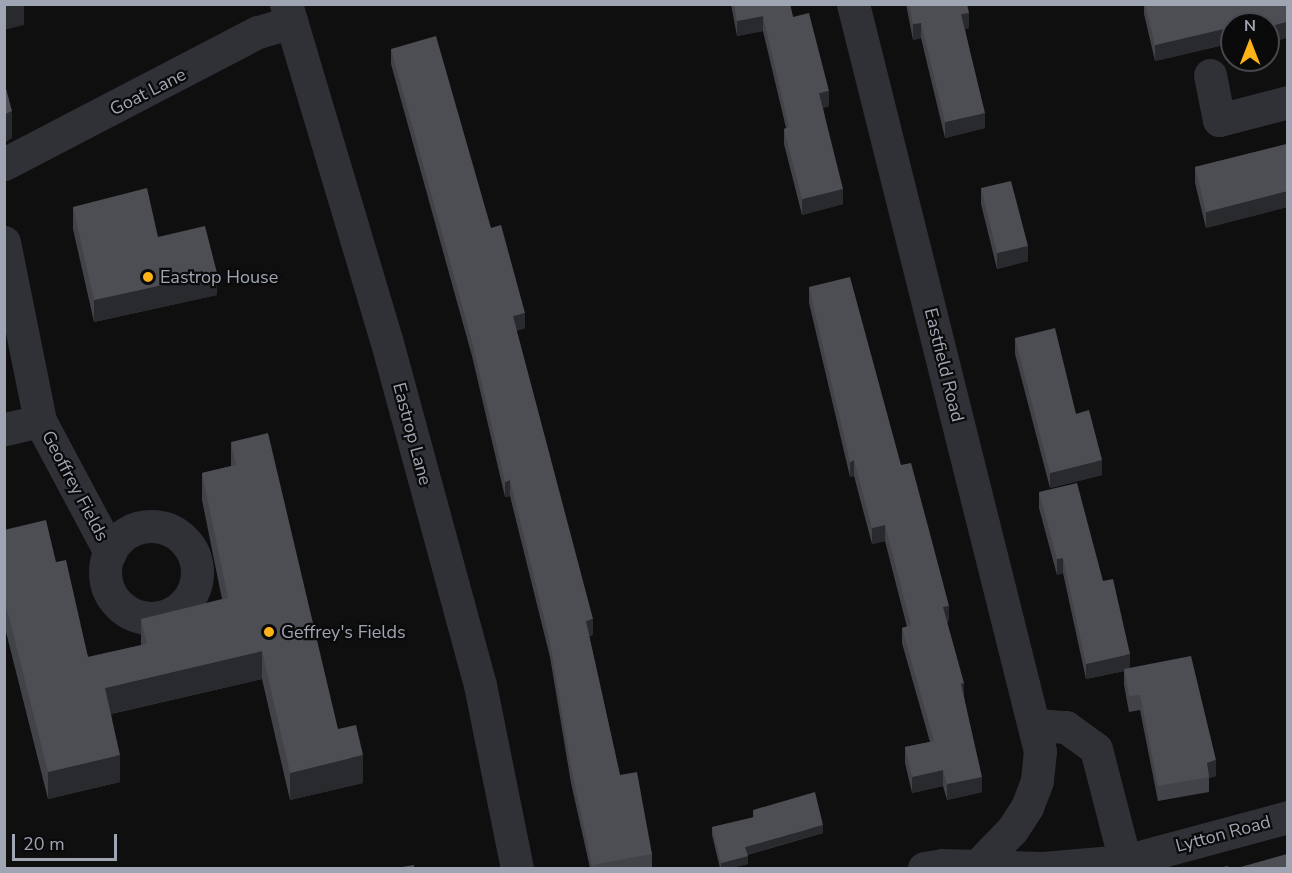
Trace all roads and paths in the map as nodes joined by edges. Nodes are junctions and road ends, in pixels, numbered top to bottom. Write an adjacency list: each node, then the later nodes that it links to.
1 (852, 4): 10 (street, Eastfield Road)
2 (289, 13): 5 (street, Goat Lane); 14 (street, Eastrop Lane)
3 (1210, 75): 4 (street)
4 (1287, 102)
5 (4, 164)
6 (4, 242): 7 (street, Geoffrey Fields)
7 (40, 421): 8 (street); 9 (street, Geoffrey Fields)
8 (4, 429)
9 (110, 552)
10 (1036, 725): 12 (street); 13 (street, Eastfield Road)
11 (1287, 817): 12 (street, Lytton Road)
12 (1125, 861): 13 (street)
13 (978, 865): 15 (street)
14 (518, 868)
15 (924, 868)

